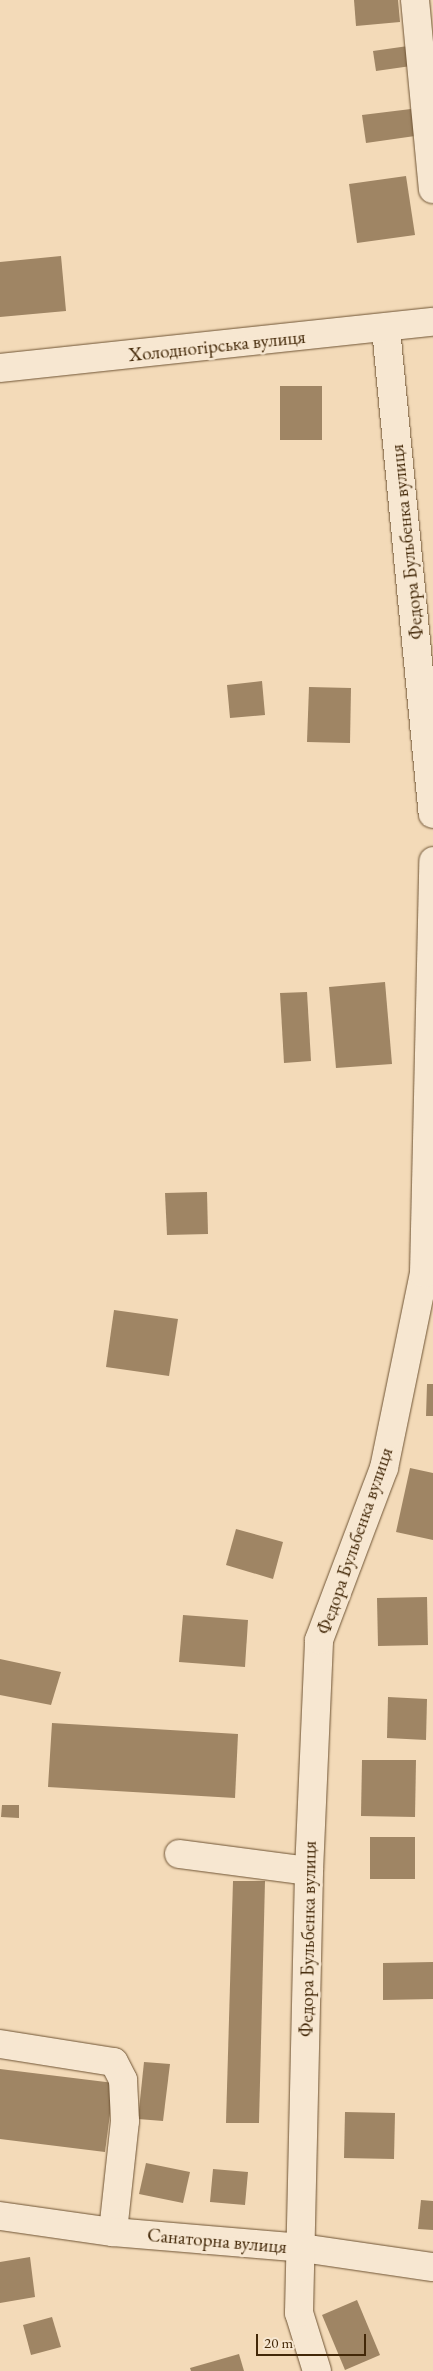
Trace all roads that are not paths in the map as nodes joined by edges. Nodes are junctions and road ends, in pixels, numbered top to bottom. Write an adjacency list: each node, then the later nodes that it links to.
1 (415, 0): 2 (street)
2 (433, 189)
3 (433, 322): 4 (street, Холодногірська вулиця)
4 (386, 329): 5 (street, Холодногірська вулиця); 6 (street, Федора Бульбенка вулиця)
5 (0, 368)
6 (433, 814)
7 (433, 861): 9 (street, Федора Бульбенка вулиця)
8 (179, 1854): 9 (street)
9 (309, 1871): 13 (street, Федора Бульбенка вулиця)
10 (0, 2044): 12 (street)
11 (0, 2216): 12 (street, Санаторна вулиця)
12 (113, 2232): 13 (street, Санаторна вулиця)
13 (302, 2248): 14 (street, Санаторна вулиця); 15 (street, Федора Бульбенка вулиця)
14 (433, 2267)
15 (317, 2371)

